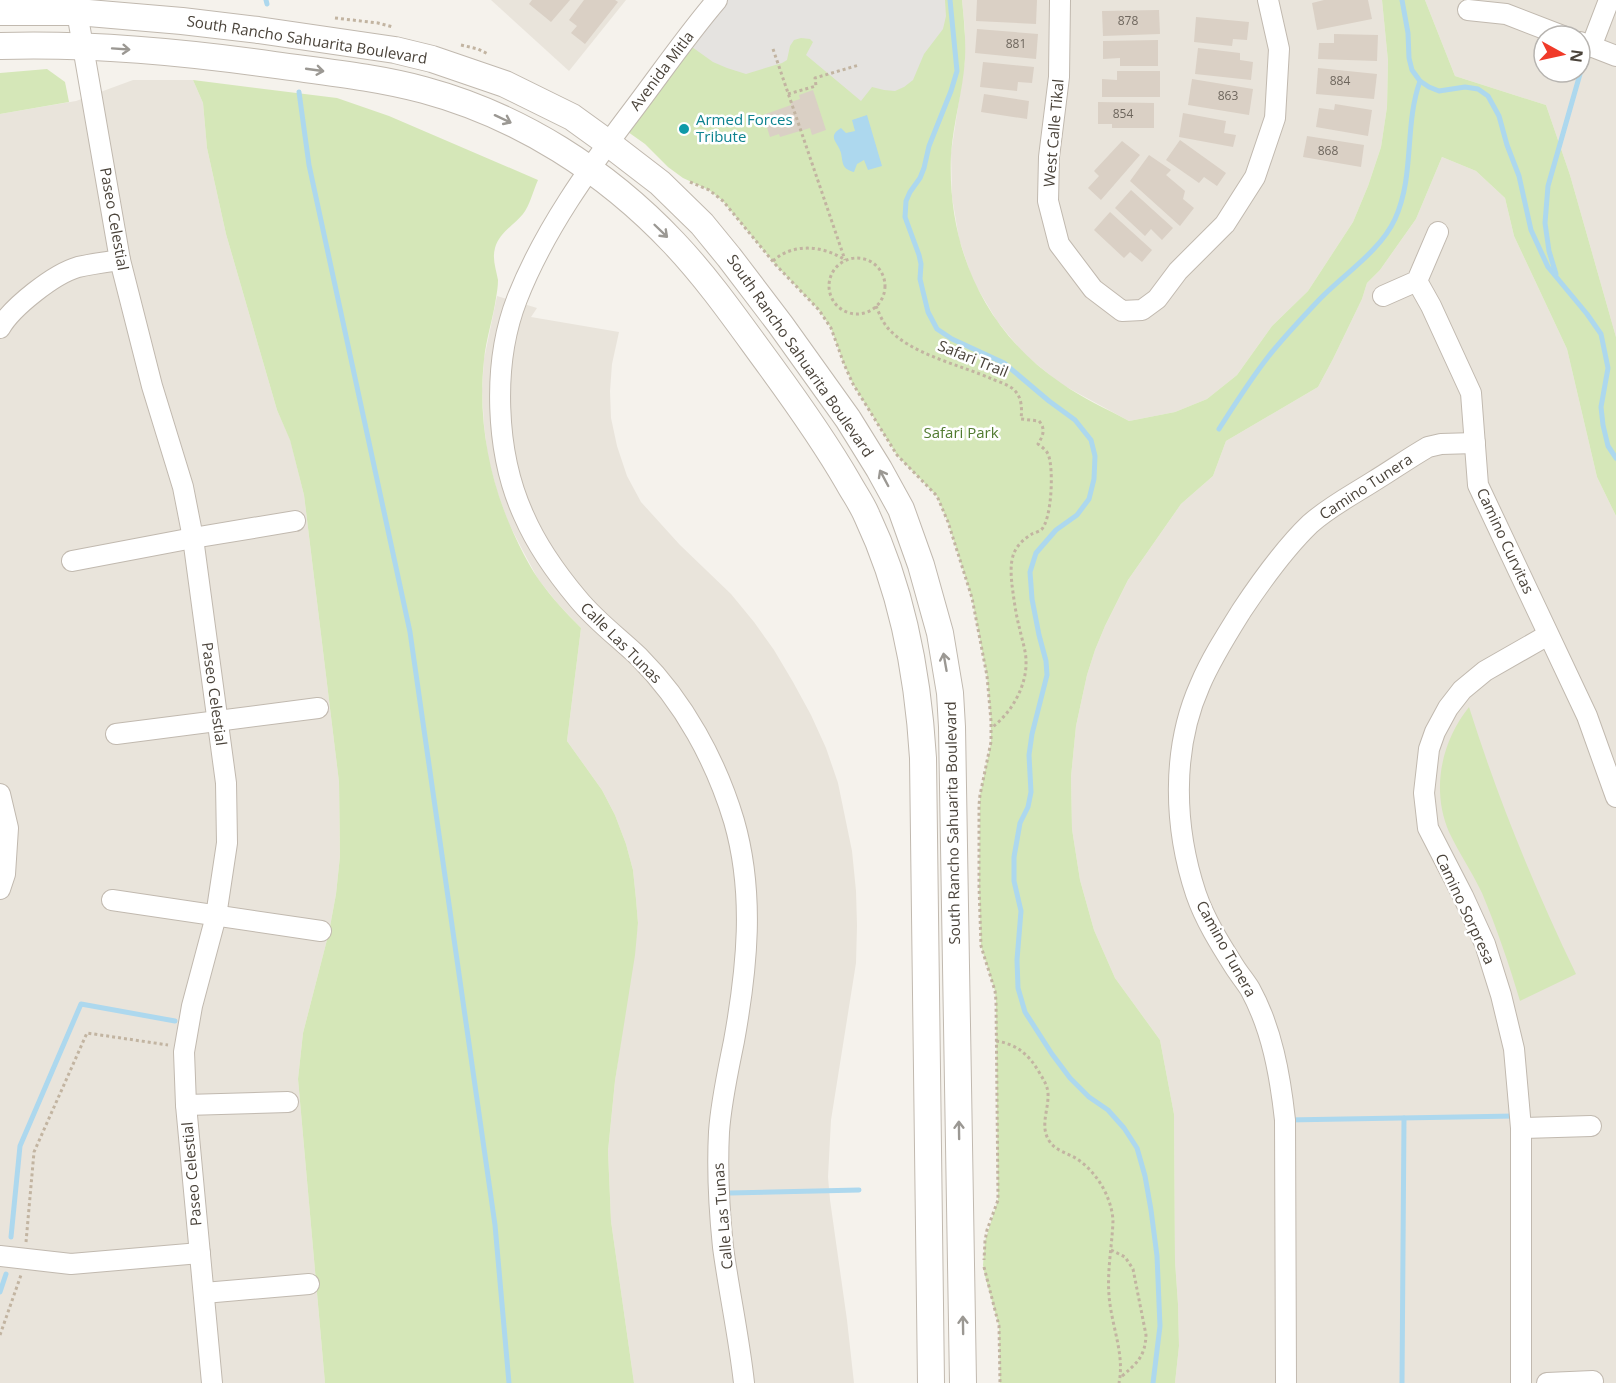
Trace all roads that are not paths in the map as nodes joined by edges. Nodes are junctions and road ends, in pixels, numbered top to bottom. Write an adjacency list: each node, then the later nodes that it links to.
1 (717, 0): 14 (street, Avenida Mitla)
2 (1060, 0): 3 (street, West Calle Tikal)
3 (1268, 0)
4 (1609, 0): 9 (street)
5 (1468, 10): 8 (street)
6 (0, 12): 7 (street, South Rancho Sahuarita Boulevard)
7 (77, 12): 11 (street, Paseo Celestial); 14 (street, South Rancho Sahuarita Boulevard)
8 (1532, 24)
9 (1592, 33)
10 (0, 46): 11 (street, South Rancho Sahuarita Boulevard)
11 (83, 46): 15 (street, South Rancho Sahuarita Boulevard, one-way to 15); 17 (street, Paseo Celestial)
12 (1592, 47): 13 (street)
13 (1616, 56)
14 (608, 143): 15 (street, Calle Las Tunas); 47 (street, South Rancho Sahuarita Boulevard, one-way to 14)
15 (589, 170): 45 (street, Calle Las Tunas); 46 (street, South Rancho Sahuarita Boulevard, one-way to 46)
16 (1438, 232): 18 (street)
17 (120, 260): 20 (street); 23 (street, Paseo Celestial)
18 (1417, 281): 19 (street); 21 (street, Camino Curvitas)
19 (1383, 296)
20 (0, 328)
21 (1475, 443): 25 (street, Camino Curvitas); 48 (street, Camino Tunera)
22 (295, 521): 23 (street)
23 (193, 537): 24 (street); 27 (street, Paseo Celestial)
24 (72, 561)
25 (1548, 634): 30 (street, Camino Curvitas); 38 (street, Camino Sorpresa)
26 (318, 708): 27 (street)
27 (217, 721): 28 (street); 33 (street, Paseo Celestial)
28 (116, 734)
29 (0, 794): 31 (street)
30 (1616, 797)
31 (0, 889)
32 (112, 900): 33 (street)
33 (216, 916): 34 (street); 36 (street, Paseo Celestial)
34 (321, 931)
35 (288, 1102): 36 (street)
36 (186, 1105): 39 (street, Paseo Celestial)
37 (1591, 1126): 38 (street)
38 (1521, 1128): 49 (street, Camino Sorpresa)
39 (200, 1253): 40 (street); 42 (street, Paseo Celestial)
40 (0, 1256)
41 (309, 1284): 42 (street)
42 (204, 1293): 44 (street, Paseo Celestial)
43 (1593, 1381): 50 (street)
44 (212, 1383)
45 (744, 1383)
46 (931, 1383)
47 (963, 1383)
48 (1286, 1383)
49 (1521, 1383)
50 (1547, 1383)

